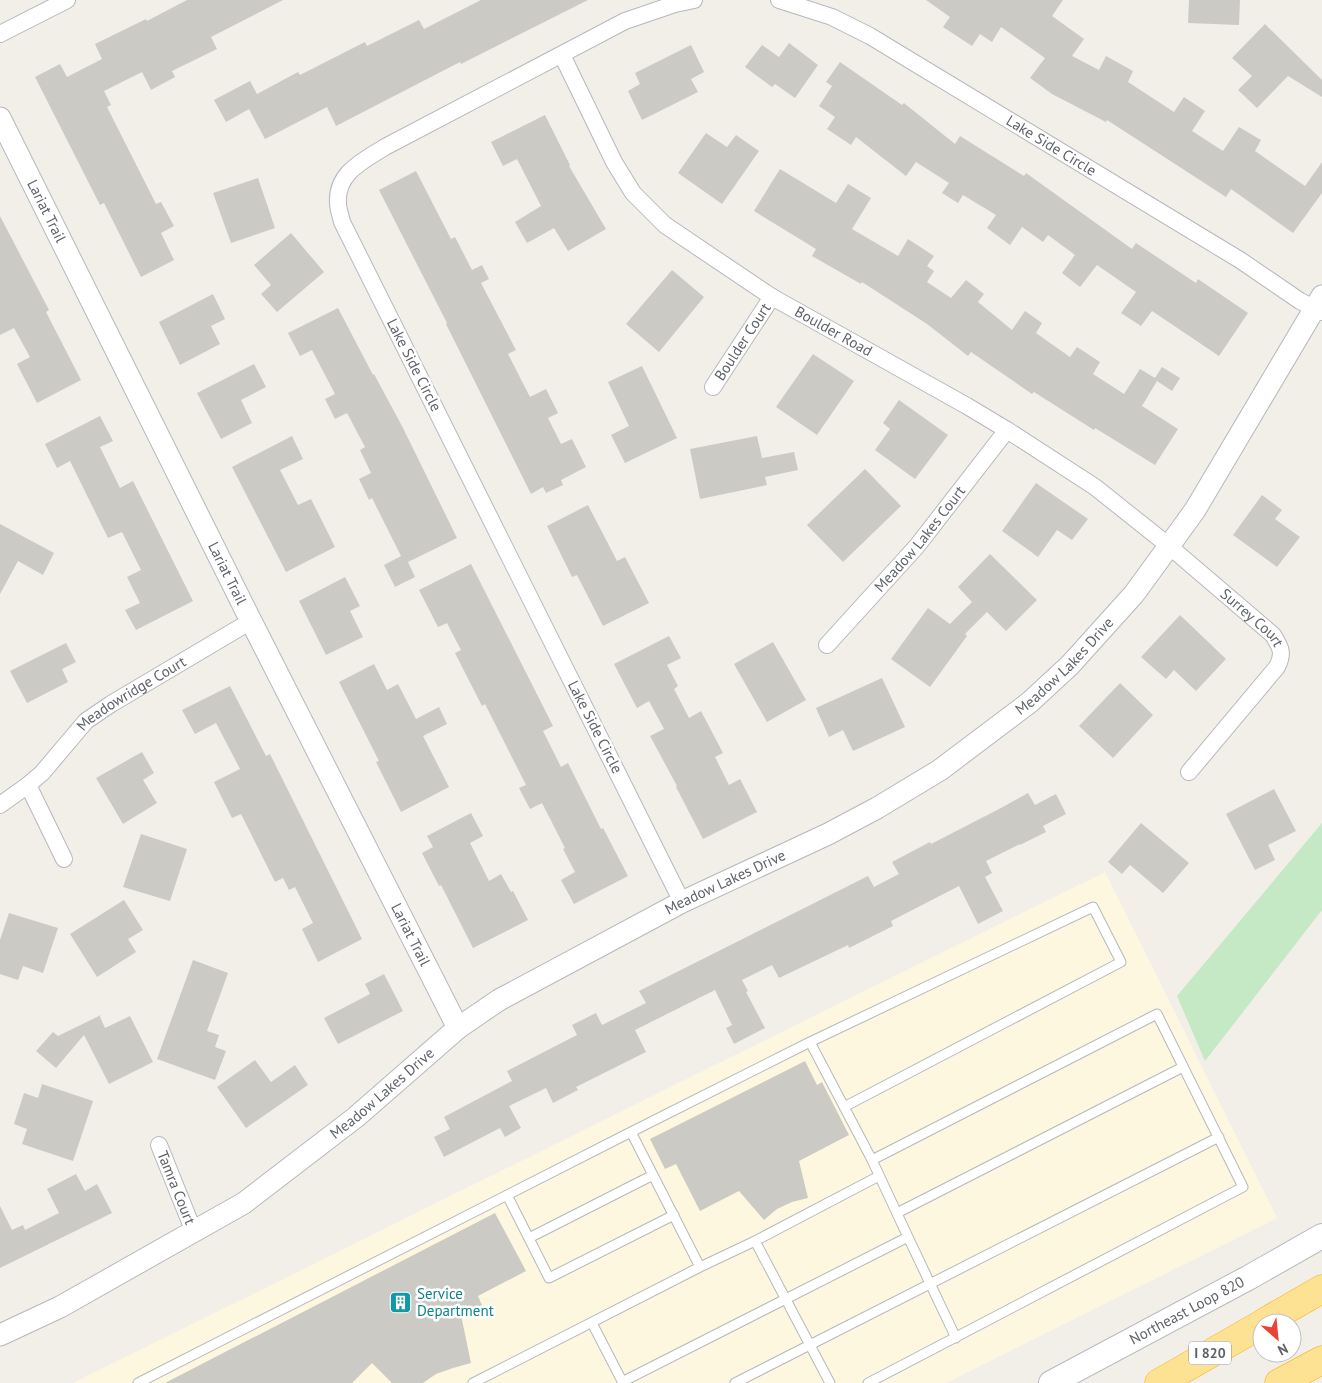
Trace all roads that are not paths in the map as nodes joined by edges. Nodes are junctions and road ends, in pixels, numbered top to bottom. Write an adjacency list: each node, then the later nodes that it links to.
1 (67, 0): 4 (street)
2 (694, 0): 5 (street, Lake Side Circle)
3 (778, 0): 8 (street, Lake Side Circle)
4 (0, 34)
5 (562, 55): 7 (street, Boulder Road); 18 (street, Lake Side Circle)
6 (0, 118): 12 (street, Lariat Trail)
7 (772, 297): 9 (street, Boulder Court); 10 (street, Boulder Road)
8 (1320, 305): 11 (street, Meadow Lakes Drive)
9 (713, 387)
10 (1007, 430): 11 (street, Boulder Road); 13 (street, Meadow Lakes Court)
11 (1169, 546): 14 (street, Surrey Court); 18 (street, Meadow Lakes Drive)
12 (251, 621): 15 (street, Meadowridge Court); 19 (street, Lariat Trail)
13 (828, 645)
14 (1189, 772)
15 (28, 785): 16 (street, Meadowridge Court); 17 (street)
16 (0, 805)
17 (64, 859)
18 (682, 902): 19 (street, Meadow Lakes Drive)
19 (458, 1028): 32 (street, Meadow Lakes Drive)
20 (810, 1042): 22 (lane); 22 (lane); 23 (lane)
21 (1183, 1067): 24 (lane); 26 (lane); 30 (lane)
22 (844, 1107): 26 (lane)
23 (631, 1132): 27 (lane); 29 (lane)
24 (1219, 1137): 38 (lane); 45 (lane)
25 (159, 1145): 32 (street, Tamra Court)
26 (872, 1160): 28 (lane)
27 (654, 1175): 31 (lane); 35 (lane)
28 (879, 1176): 30 (lane); 36 (lane)
29 (507, 1195): 35 (lane); 49 (lane)
30 (897, 1213): 34 (lane)
31 (674, 1215): 35 (lane); 37 (lane)
32 (194, 1232): 44 (street, Meadow Lakes Drive)
33 (1322, 1236): 54 (main road, Northeast Loop 820)
34 (908, 1237): 38 (lane); 40 (lane)
35 (529, 1238)
36 (755, 1241): 37 (lane); 40 (lane)
37 (700, 1267): 42 (lane)
38 (931, 1284): 45 (lane); 46 (lane)
39 (1322, 1289): 41 (highway, I 820)
40 (785, 1300): 46 (lane); 48 (lane)
41 (1280, 1313)
42 (592, 1323): 48 (lane); 50 (lane)
43 (1252, 1329): 55 (highway, I 820)
44 (0, 1335)
45 (956, 1338): 53 (lane)
46 (810, 1345): 51 (lane); 52 (lane)
47 (1322, 1360): 56 (highway)
48 (622, 1382)
49 (138, 1383)
50 (473, 1383)
51 (735, 1383)
52 (830, 1383)
53 (868, 1383)
54 (1050, 1383)
55 (1158, 1383)
56 (1279, 1383)

